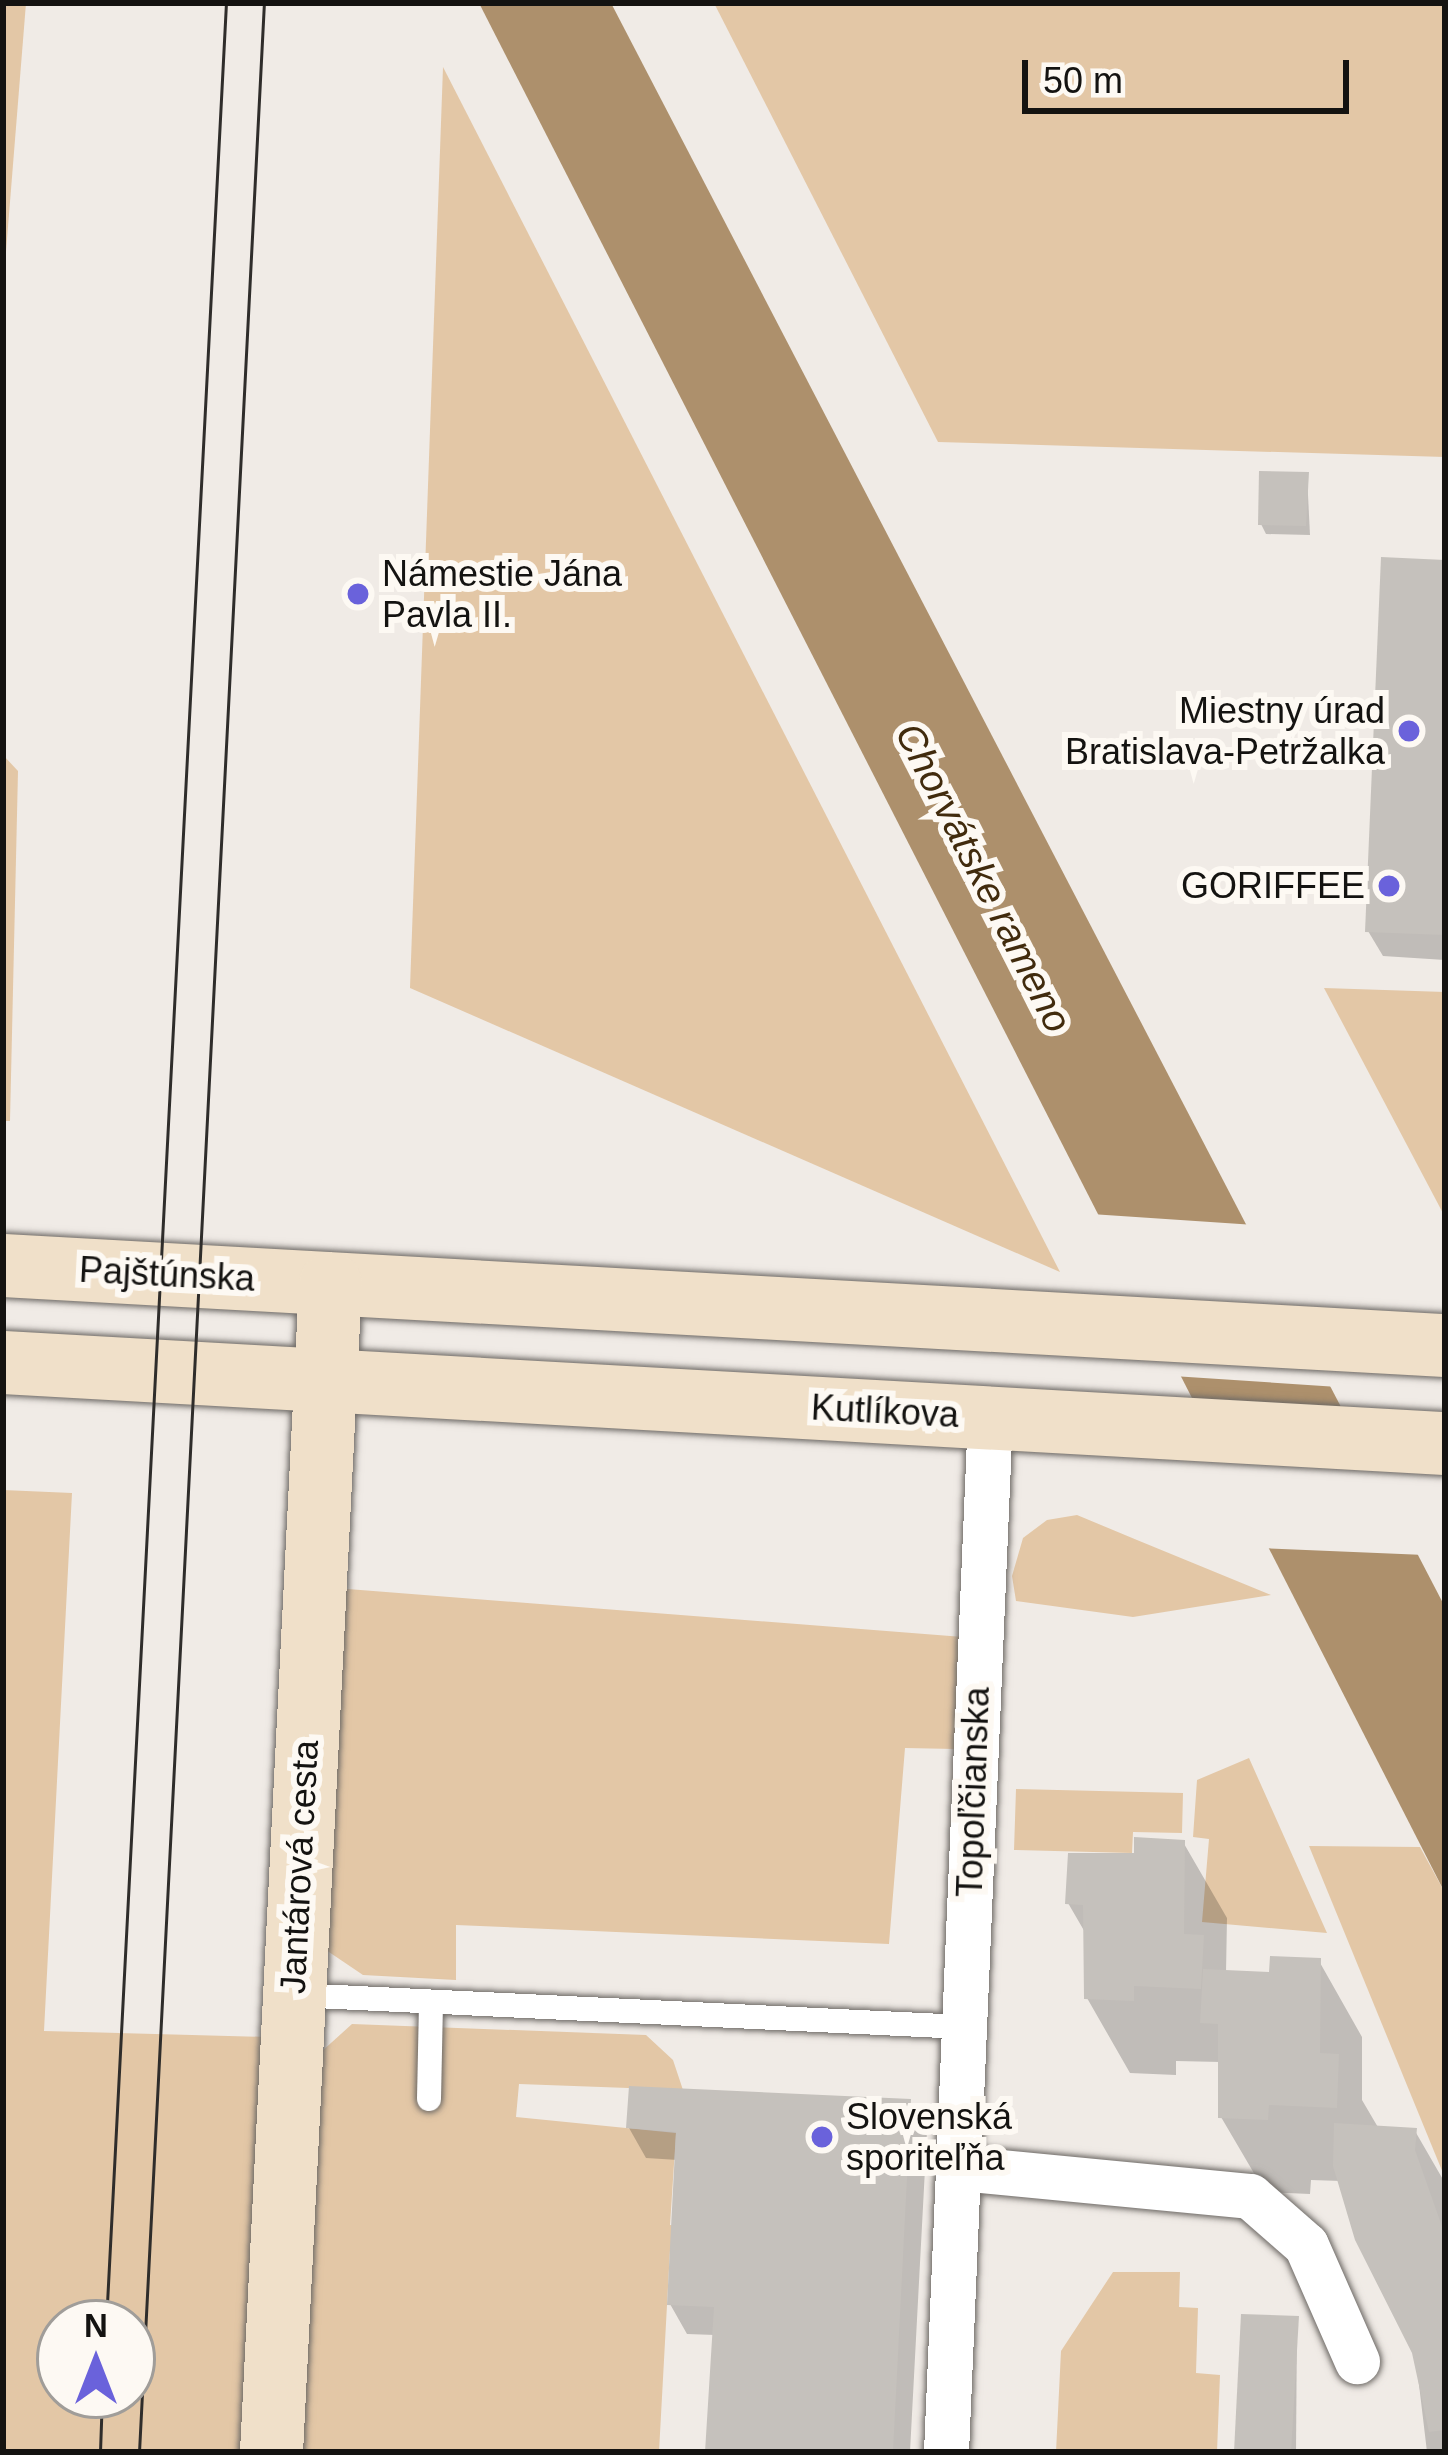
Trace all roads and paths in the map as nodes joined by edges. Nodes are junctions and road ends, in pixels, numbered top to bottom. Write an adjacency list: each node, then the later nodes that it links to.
1 (3, 1265): 2 (main road, Pajštúnska)
2 (330, 1283): 3 (main road); 5 (main road, Jantárová cesta)
3 (1445, 1345)
4 (3, 1362): 5 (main road)
5 (324, 1378): 6 (main road, Kutlíkova); 8 (main road, Jantárová cesta)
6 (990, 1417): 7 (main road, Kutlíkova); 10 (street, Topoľčianska)
7 (1445, 1443)
8 (293, 1995): 9 (lane); 14 (main road, Jantárová cesta)
9 (431, 2002): 10 (lane); 11 (lane)
10 (964, 2027): 12 (street, Topoľčianska)
11 (429, 2098)
12 (960, 2168): 13 (street); 15 (street, Topoľčianska)
13 (1357, 2361)
14 (271, 2452)
15 (946, 2452)

